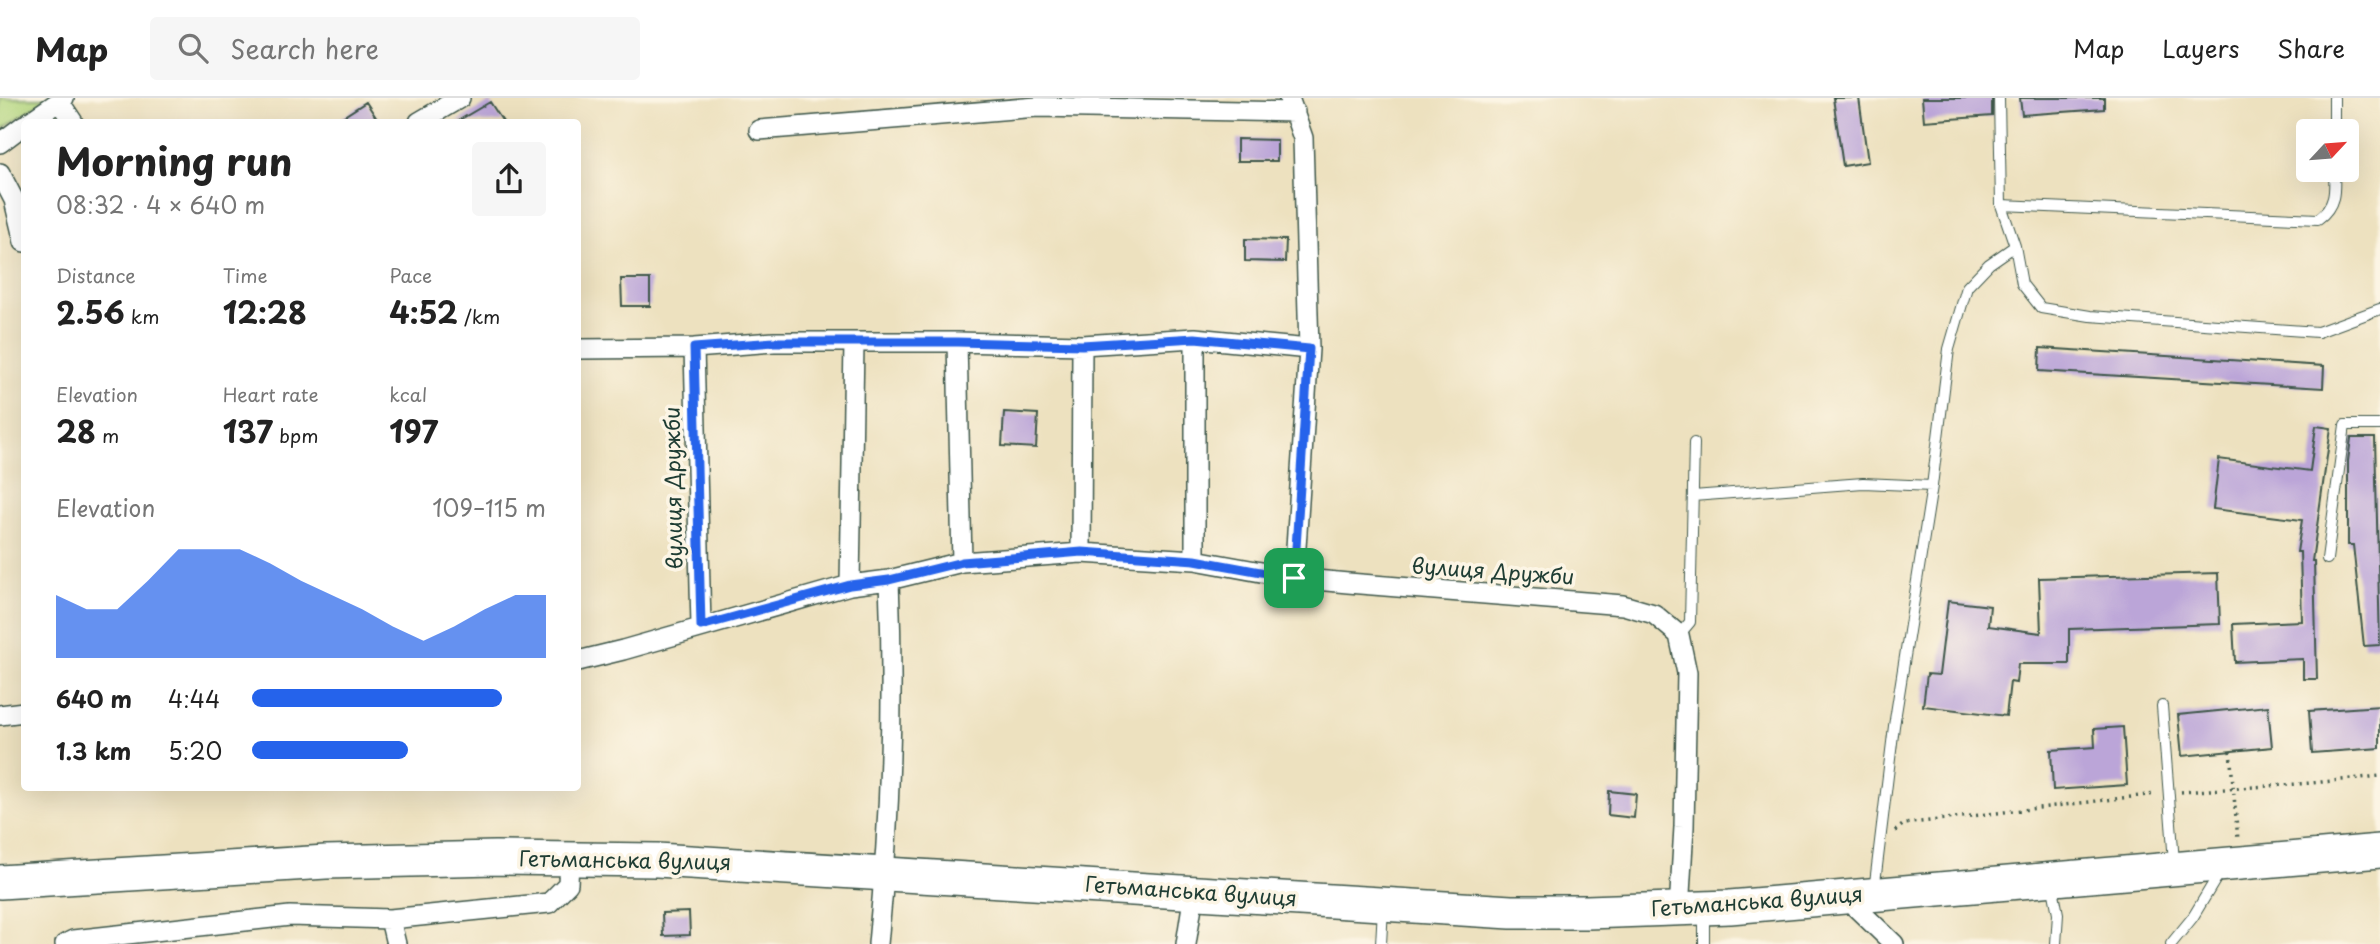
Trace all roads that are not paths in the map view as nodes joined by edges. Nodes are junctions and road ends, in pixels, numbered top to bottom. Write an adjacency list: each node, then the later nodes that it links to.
1 (460, 98): 8 (street)
2 (1999, 98): 15 (lane)
3 (2334, 98): 9 (lane)
4 (62, 100): 6 (street); 7 (street)
5 (1292, 105): 11 (street); 25 (street)
6 (34, 119)
7 (72, 119)
8 (424, 119)
9 (2334, 119)
10 (21, 128): 12 (street)
11 (760, 130)
12 (0, 142)
13 (0, 173): 16 (street)
14 (2334, 182): 15 (lane)
15 (2001, 205): 17 (lane)
16 (21, 228)
17 (2015, 246): 18 (lane); 28 (lane)
18 (2380, 309)
19 (1195, 338): 22 (street); 25 (street); 32 (street)
20 (957, 342): 21 (street); 22 (street); 33 (street)
21 (854, 343): 23 (street); 36 (street)
22 (1082, 345): 30 (street)
23 (694, 348): 24 (street); 37 (street, вулиця Дружби)
24 (581, 349)
25 (1309, 349): 34 (street)
26 (2380, 425): 31 (lane)
27 (1695, 443): 29 (lane)
28 (1932, 486): 29 (lane); 51 (lane)
29 (1693, 496): 38 (lane)
30 (1082, 552): 32 (street, вулиця Дружби); 33 (street, вулиця Дружби)
31 (2327, 559)
32 (1195, 560): 34 (street, вулиця Дружби)
33 (962, 562): 35 (street, вулиця Дружби)
34 (1294, 578): 38 (street, вулиця Дружби)
35 (889, 580): 36 (street, вулиця Дружби); 47 (street)
36 (850, 585): 37 (street, вулиця Дружби)
37 (701, 626): 39 (street, вулиця Дружби)
38 (1679, 635): 53 (street)
39 (581, 659)
40 (2162, 706): 46 (lane)
41 (21, 712): 42 (street)
42 (0, 715)
43 (2380, 850): 45 (highway, Гетьманська вулиця)
44 (569, 859): 47 (highway, Гетьманська вулиця); 49 (highway, Гетьманська вулиця); 54 (street)
45 (2232, 864): 46 (highway, Гетьманська вулиця); 63 (lane)
46 (2174, 869): 48 (highway, Гетьманська вулиця)
47 (885, 873): 50 (highway, Гетьманська вулиця); 57 (street)
48 (2052, 879): 51 (highway, Гетьманська вулиця); 62 (lane)
49 (0, 882)
50 (1194, 893): 52 (highway, Гетьманська вулиця); 58 (street)
51 (1859, 895): 53 (highway, Гетьманська вулиця); 61 (street)
52 (1383, 904): 53 (highway, Гетьманська вулиця); 59 (lane)
53 (1692, 909): 60 (lane)
54 (390, 919): 55 (street); 56 (street)
55 (65, 944)
56 (396, 944)
57 (878, 944)
58 (1186, 944)
59 (1381, 944)
60 (1704, 944)
61 (1894, 944)
62 (2056, 944)
63 (2171, 944)

